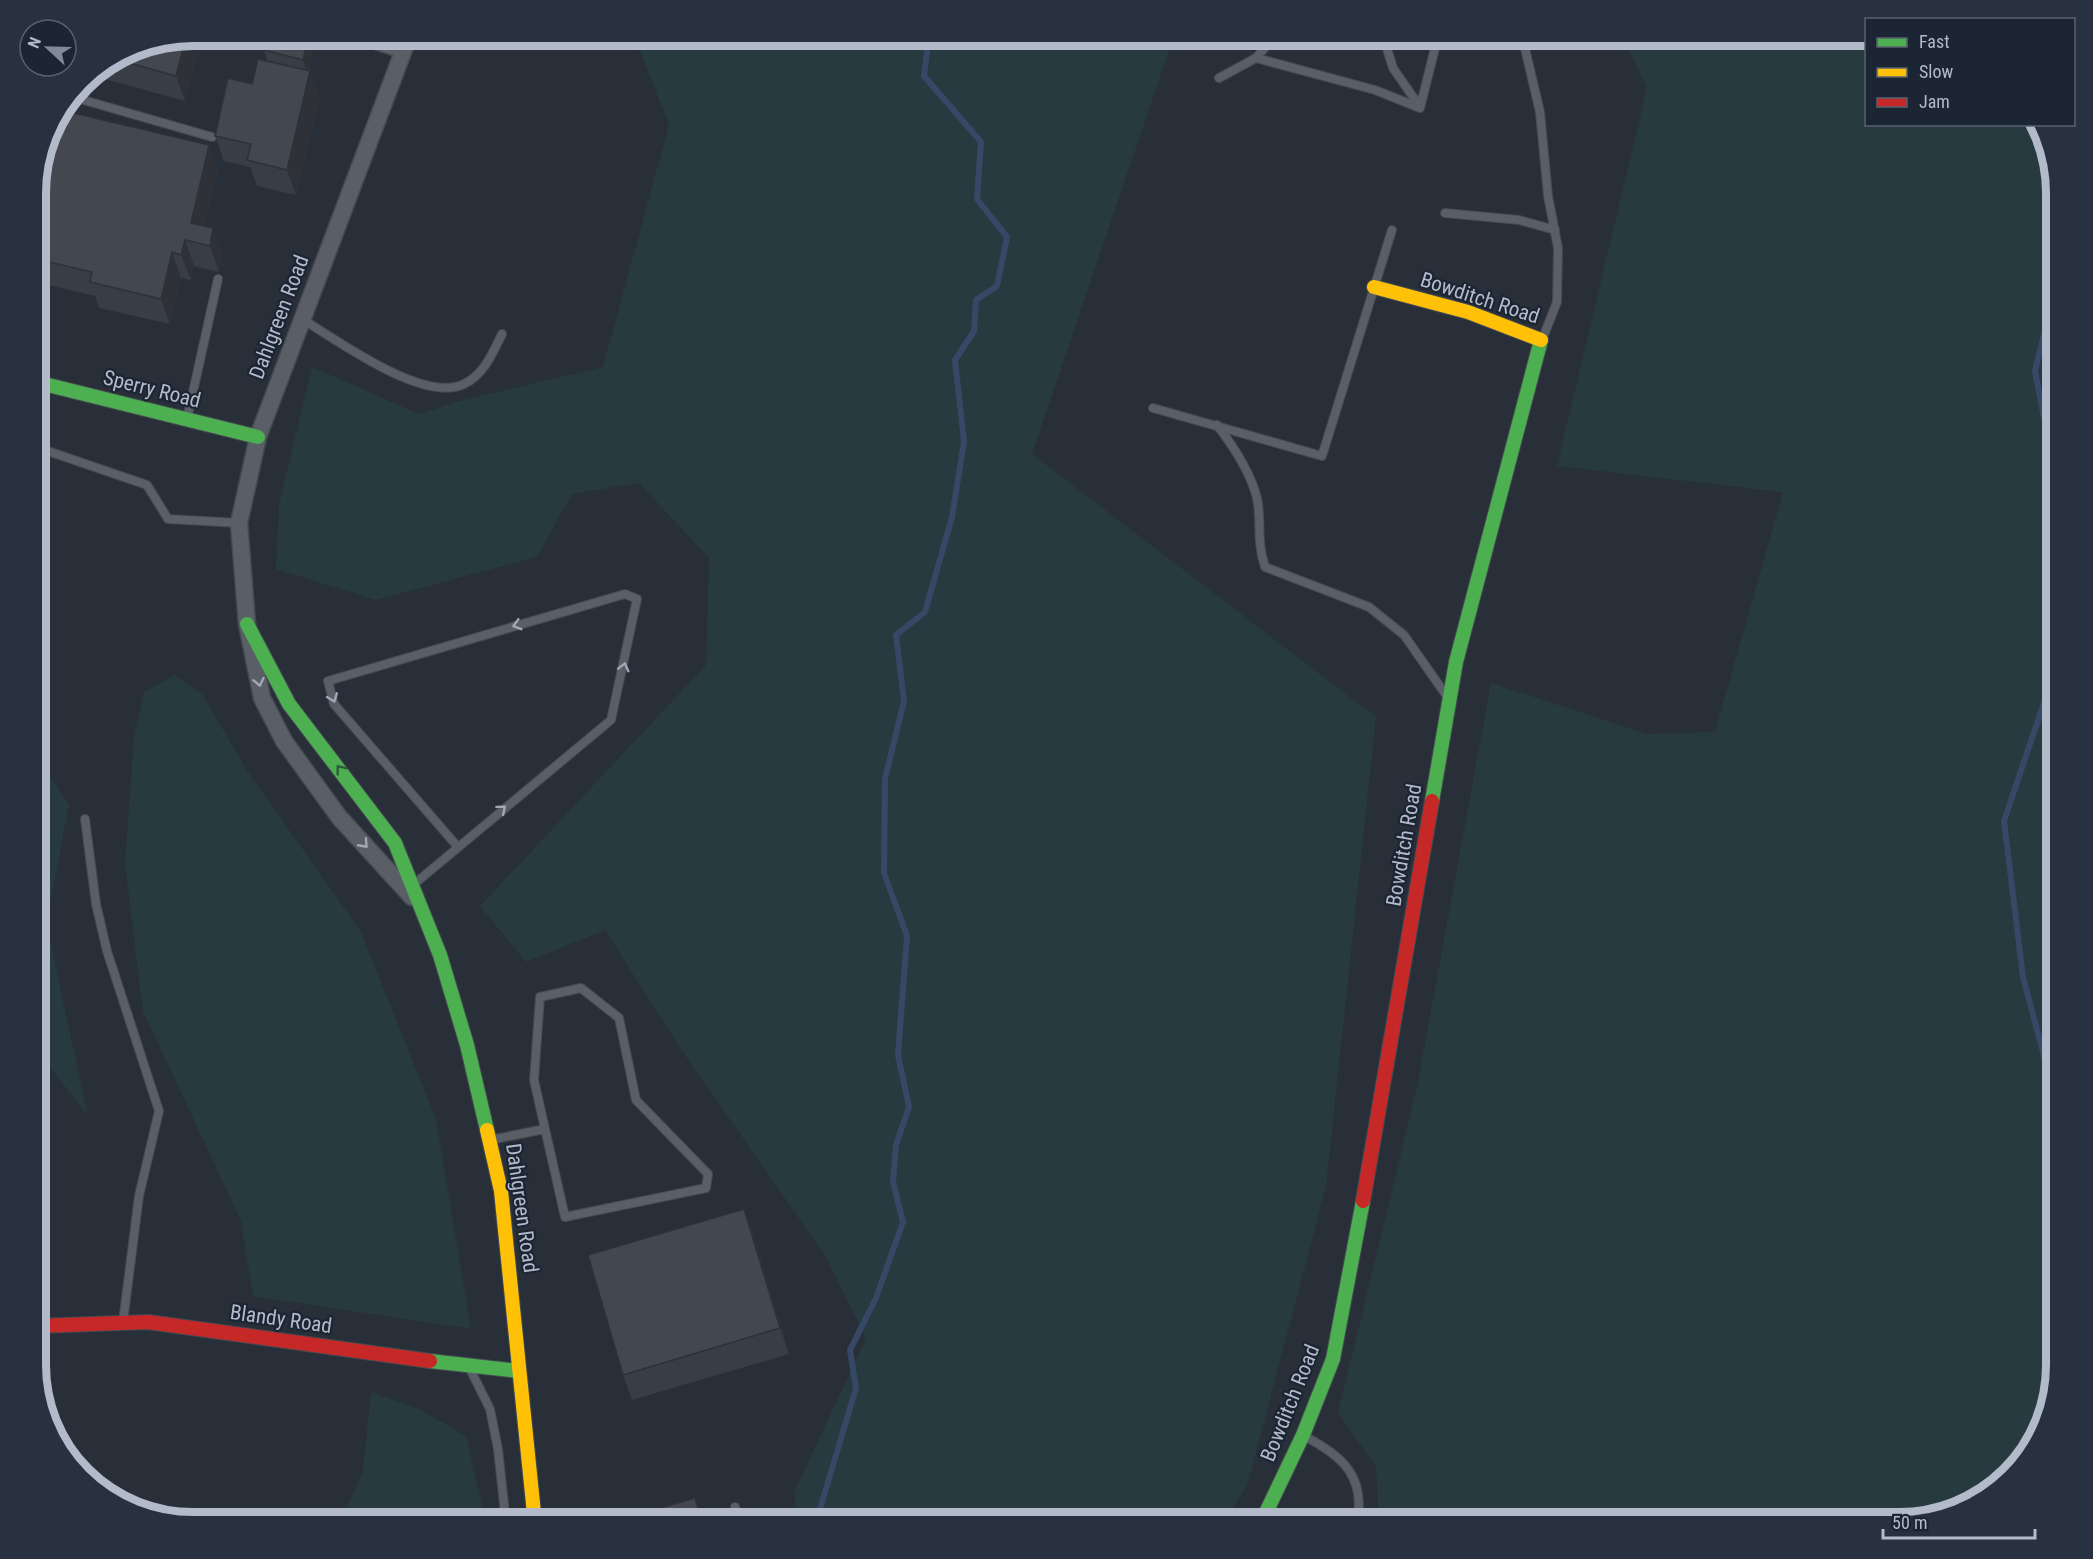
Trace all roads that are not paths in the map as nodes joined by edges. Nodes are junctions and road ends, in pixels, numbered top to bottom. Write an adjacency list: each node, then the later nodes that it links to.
1 (404, 47): 16 (street, Dahlgreen Road)
2 (1266, 47): 6 (lane)
3 (1386, 47): 9 (lane)
4 (1435, 47): 9 (lane)
5 (1525, 47): 13 (lane)
6 (1256, 58): 7 (lane); 9 (lane)
7 (1219, 78)
8 (81, 99): 10 (lane)
9 (1420, 108)
10 (212, 136)
11 (1445, 213): 13 (lane)
12 (1392, 230): 15 (lane)
13 (1555, 230): 18 (lane)
14 (218, 279): 21 (lane)
15 (1374, 287): 18 (street, Bowditch Road); 22 (lane)
16 (302, 320): 17 (lane); 23 (street, Dahlgreen Road)
17 (502, 334)
18 (1542, 340): 27 (street, Bowditch Road)
19 (47, 385): 21 (street, Sperry Road)
20 (1153, 408): 22 (lane)
21 (187, 419): 23 (street, Sperry Road)
22 (1216, 424): 27 (lane)
23 (258, 437): 25 (street, Dahlgreen Road)
24 (47, 451): 25 (lane)
25 (239, 523): 26 (street, Dahlgreen Road)
26 (247, 624): 30 (street, Dahlgreen Road, one-way to 26); 31 (street, Dahlgreen Road, one-way to 31)
27 (1449, 700): 38 (street, Bowditch Road)
28 (85, 819): 34 (lane)
29 (457, 846): 29 (lane, one-way to 29); 30 (lane)
30 (413, 886): 31 (street, Dahlgreen Road)
31 (423, 909): 33 (street, Dahlgreen Road)
32 (545, 1129): 32 (lane); 33 (lane)
33 (489, 1140): 37 (street, Dahlgreen Road)
34 (123, 1323): 35 (street, Blandy Road); 36 (street, Blandy Road)
35 (47, 1326)
36 (469, 1366): 37 (street, Blandy Road); 40 (lane)
37 (519, 1371): 41 (street, Dahlgreen Road)
38 (1303, 1435): 43 (street, Bowditch Road); 44 (lane)
39 (735, 1507): 42 (lane)
40 (505, 1512)
41 (534, 1512)
42 (736, 1512)
43 (1266, 1512)
44 (1359, 1512)

